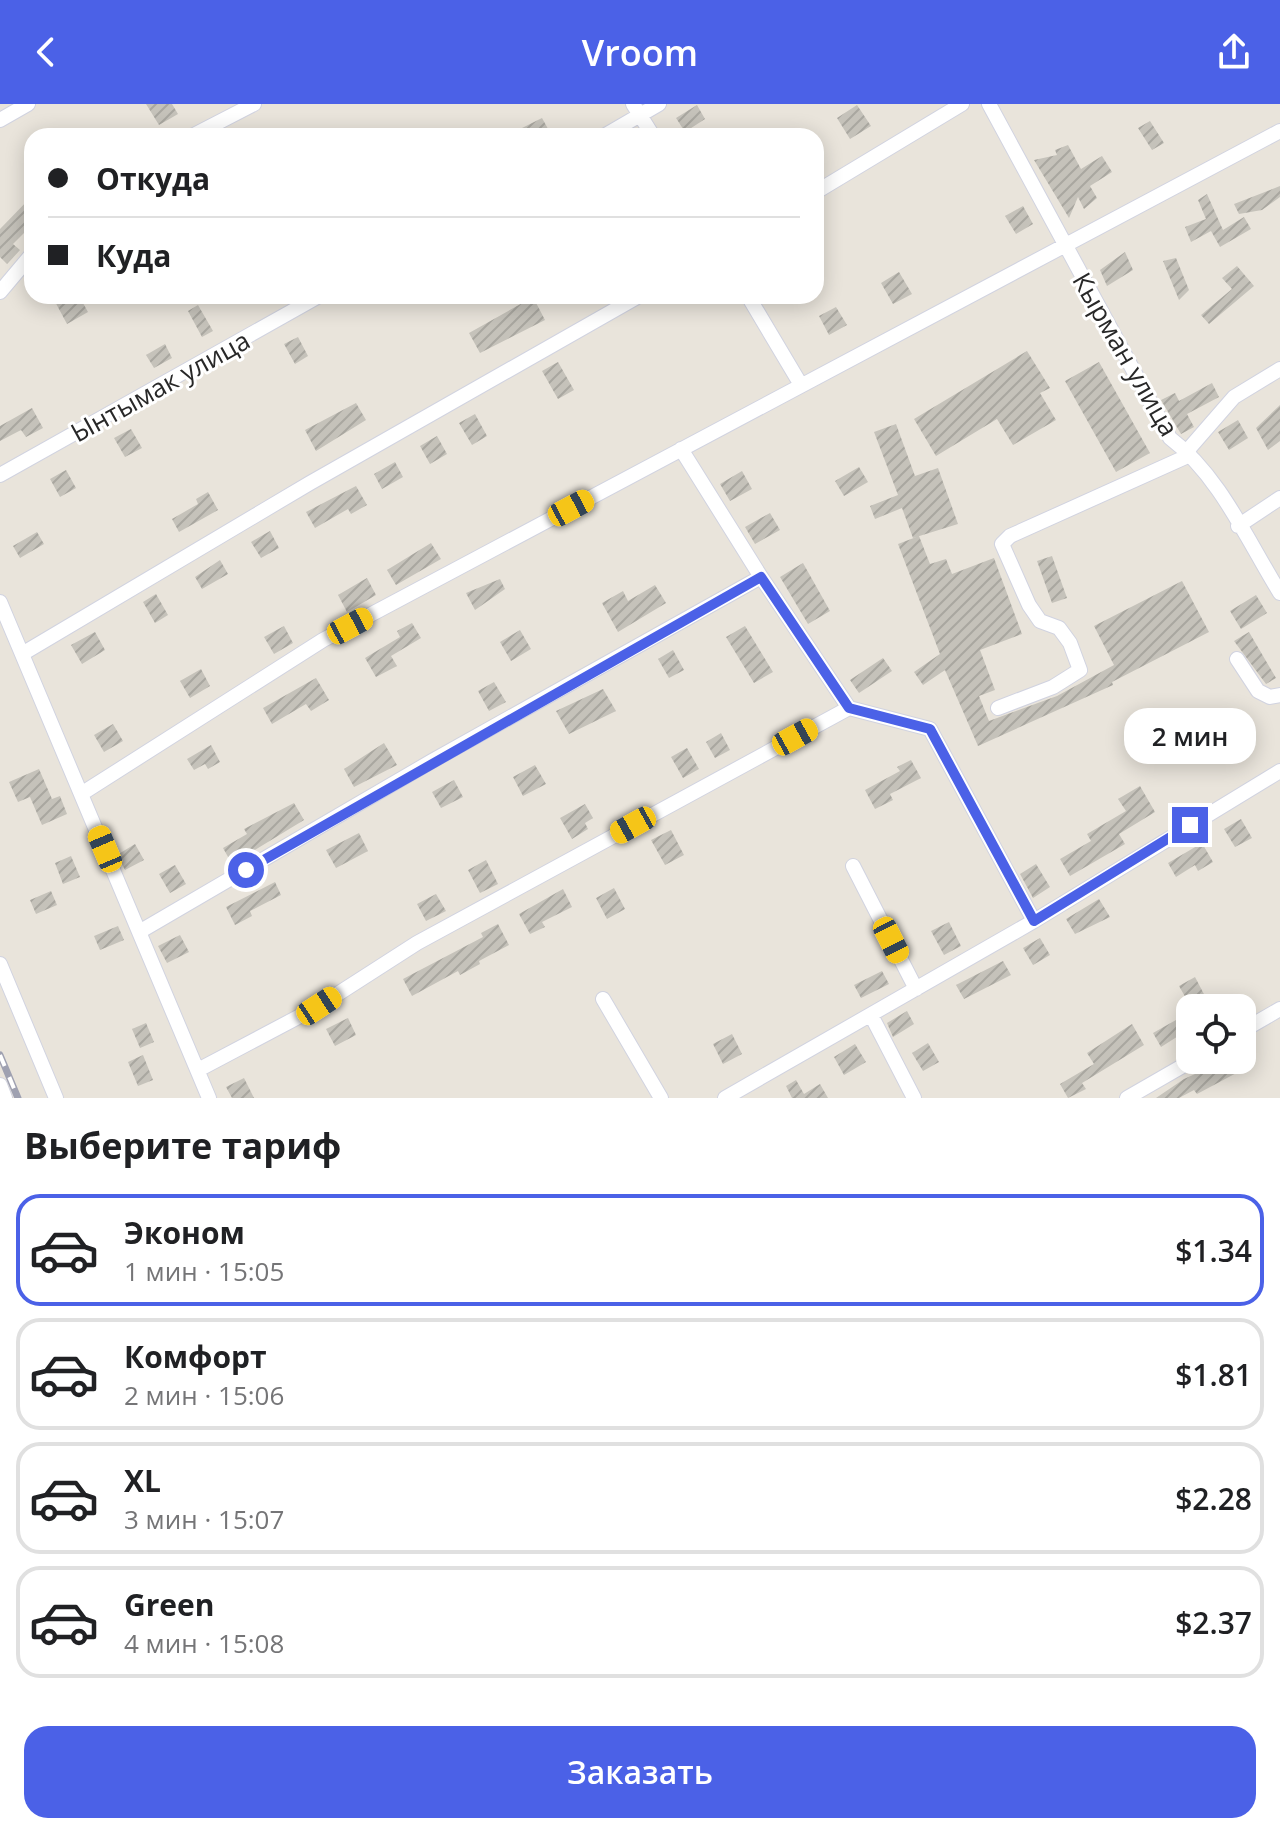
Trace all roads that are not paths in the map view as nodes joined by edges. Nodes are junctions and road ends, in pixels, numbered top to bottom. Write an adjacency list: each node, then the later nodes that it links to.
1 (28, 104): 7 (street)
2 (254, 104): 8 (street)
3 (659, 104): 6 (street)
4 (962, 104): 12 (street)
5 (989, 104): 13 (street, Кырман улица)
6 (637, 110): 9 (street); 10 (street)
7 (0, 120)
8 (208, 128)
9 (614, 128)
10 (648, 128)
11 (1280, 131): 13 (street)
12 (824, 187)
13 (1066, 247): 20 (street); 22 (street, Кырман улица)
14 (24, 264): 15 (street)
15 (0, 292)
16 (305, 304): 23 (street, Ынтымак улица)
17 (625, 304): 29 (street)
18 (753, 304): 20 (street)
19 (1280, 369): 22 (street)
20 (801, 385): 21 (street)
21 (681, 449): 26 (street); 35 (street)
22 (1188, 453): 25 (street, Кырман улица); 33 (street)
23 (0, 475)
24 (1280, 498): 25 (street)
25 (1238, 526): 27 (street, Кырман улица)
26 (761, 577): 32 (street); 38 (street)
27 (1280, 593)
28 (0, 602): 29 (street)
29 (22, 654): 35 (street)
30 (1237, 659): 31 (street)
31 (1280, 695)
32 (849, 708): 37 (street); 45 (street)
33 (998, 708)
34 (1280, 771): 37 (street)
35 (81, 794): 38 (street)
36 (853, 866): 40 (street)
37 (1034, 921): 40 (street)
38 (139, 932): 45 (street)
39 (0, 964): 49 (street)
40 (916, 989): 43 (street)
41 (603, 999): 51 (street)
42 (1280, 1009): 44 (street)
43 (871, 1015): 52 (street); 53 (street)
44 (1256, 1023)
45 (198, 1070): 50 (street)
46 (1176, 1070): 54 (street)
47 (0, 1085): 48 (street)
48 (5, 1098)
49 (56, 1098)
50 (209, 1098)
51 (661, 1098)
52 (725, 1098)
53 (914, 1098)
54 (1127, 1098)

